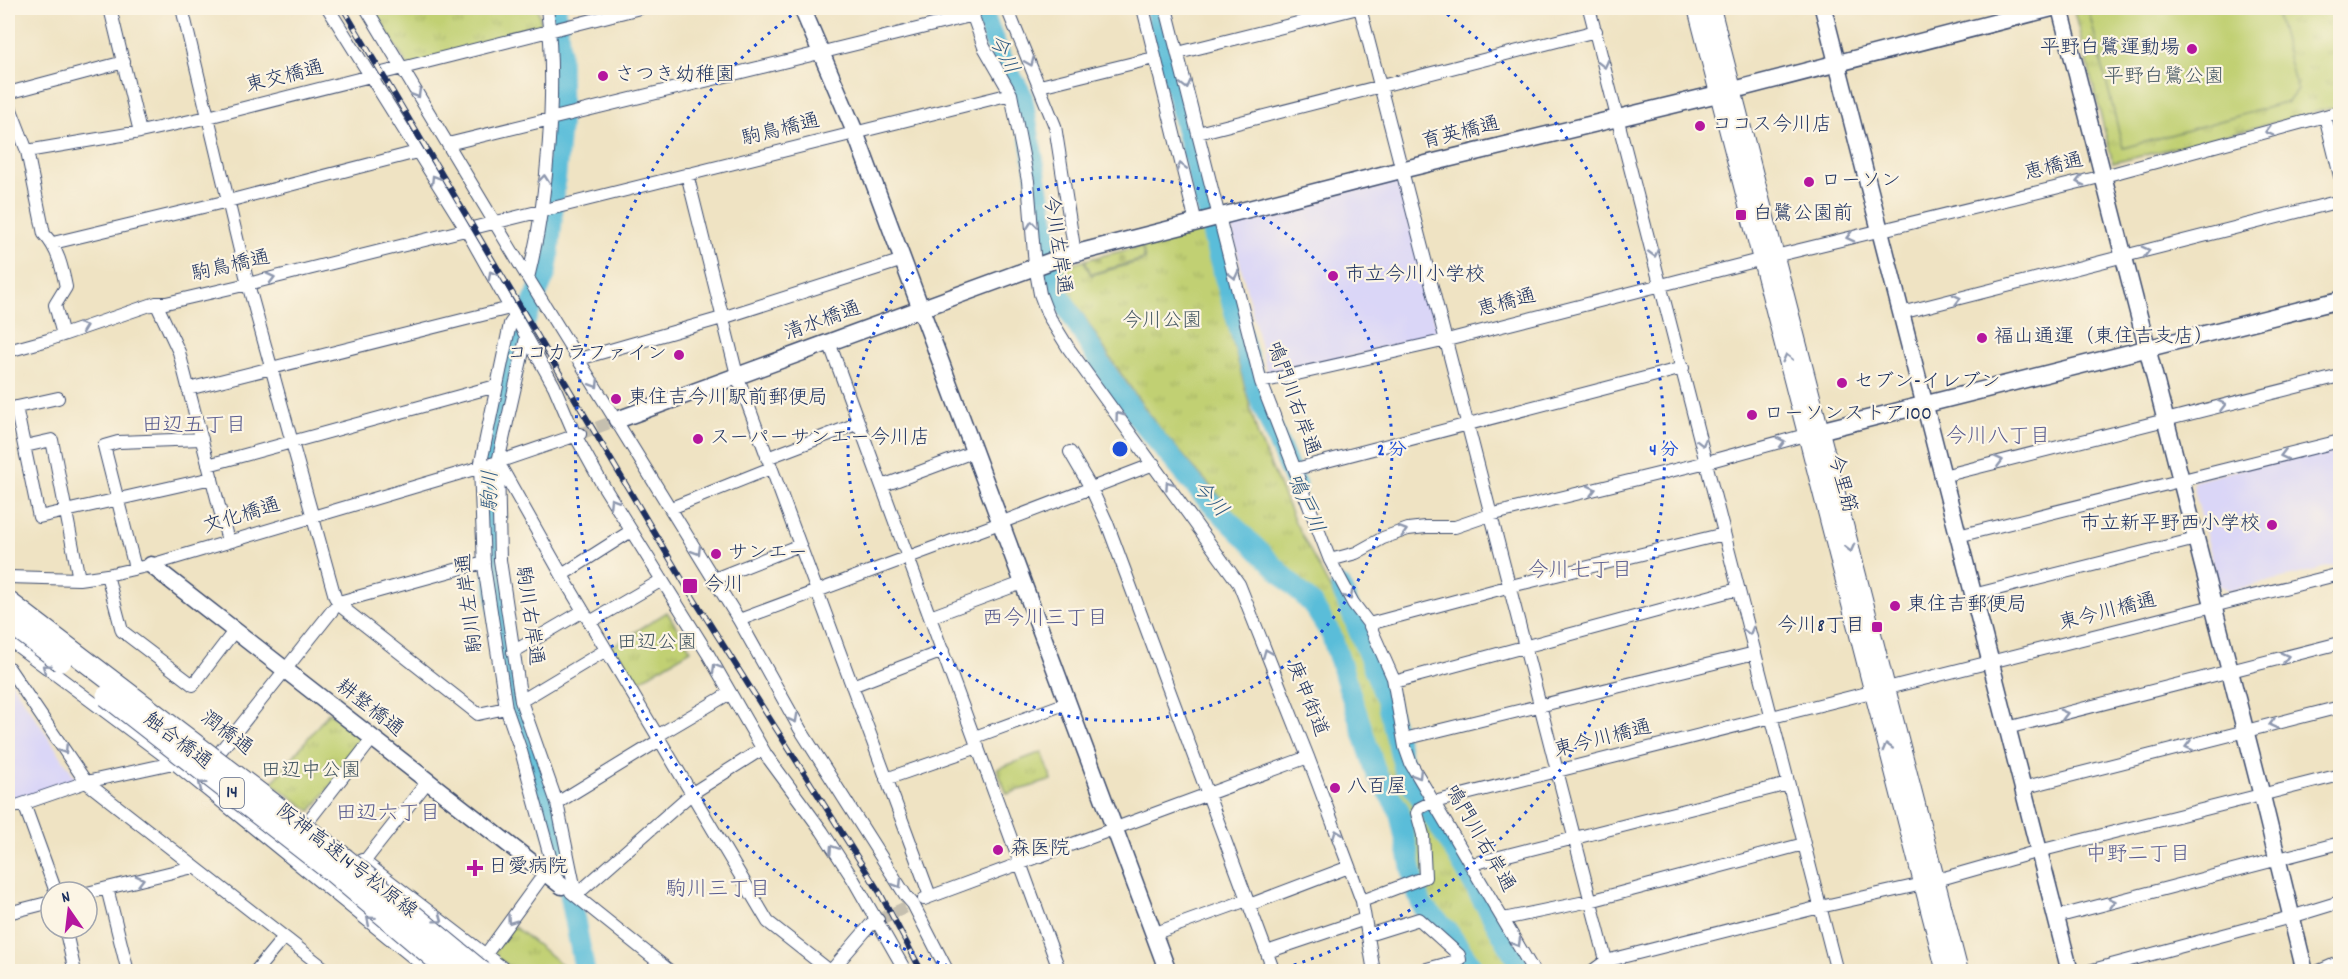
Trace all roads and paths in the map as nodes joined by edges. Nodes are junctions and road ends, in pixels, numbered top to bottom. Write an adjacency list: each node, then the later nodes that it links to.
1 (110, 8): 24 (street)
2 (182, 8): 36 (street)
3 (328, 8): 27 (street)
4 (366, 8): 26 (street)
5 (547, 8): 19 (street)
6 (640, 8): 19 (street, 東交橋通)
7 (802, 8): 21 (street)
8 (1007, 8): 28 (street, one-way to 28)
9 (1143, 8): 23 (street)
10 (1166, 8): 22 (street, 鳴門川右岸通)
11 (1359, 8): 22 (street); 29 (street)
12 (1589, 8): 20 (street)
13 (1697, 8): 30 (main road, 今里筋)
14 (1711, 8): 30 (main road, 今里筋)
15 (1823, 8): 25 (street)
16 (2052, 8): 25 (street, 育英橋通)
17 (2060, 8): 47 (street)
18 (972, 11): 21 (street); 32 (street, 今川左岸通)
19 (556, 28): 26 (street, 東交橋通); 37 (street)
20 (1596, 31): 29 (street); 38 (street, one-way to 38)
21 (820, 52): 37 (street); 40 (street)
22 (1178, 53): 41 (street, 鳴門川右岸通, one-way to 41)
23 (1154, 58): 28 (street); 53 (street, one-way to 23)
24 (124, 62): 31 (street); 39 (street)
25 (1837, 62): 30 (street, 育英橋通); 55 (street)
26 (401, 68): 27 (street, 東交橋通); 42 (street, one-way to 42)
27 (372, 76): 36 (street, 東交橋通); 44 (street)
28 (1040, 86): 57 (street)
29 (1380, 87): 41 (street); 45 (street)
30 (1725, 92): 38 (street, 育英橋通); 59 (main road, 今里筋)
31 (8, 93)
32 (1011, 94): 40 (street, 駒鳥橋通); 61 (street, 今川左岸通, one-way to 32)
33 (8, 102): 43 (street)
34 (2340, 112): 35 (street, 恵橋通)
35 (2325, 116): 47 (street, 恵橋通, one-way to 47); 48 (street)
36 (208, 117): 39 (street, 東交橋通); 49 (street)
37 (550, 118): 42 (street); 51 (street, one-way to 37)
38 (1618, 118): 45 (street, 育英橋通); 64 (street, one-way to 64)
39 (140, 132): 43 (street, 東交橋通)
40 (855, 132): 46 (street, 駒鳥橋通); 60 (street)
41 (1198, 133): 53 (street, 鳴門川右岸通)
42 (448, 144): 52 (street)
43 (27, 151): 56 (street)
44 (417, 152): 49 (street); 54 (street, one-way to 44)
45 (1401, 170): 53 (street, 育英橋通); 73 (street)
46 (687, 174): 51 (street, 駒鳥橋通); 70 (street)
47 (2104, 176): 55 (street, 恵橋通, one-way to 55); 58 (street)
48 (2340, 176)
49 (228, 201): 56 (street); 63 (street)
50 (2340, 201): 58 (street, one-way to 50)
51 (544, 210): 52 (street, 駒鳥橋通); 62 (street)
52 (495, 221): 54 (street, 駒鳥橋通); 62 (street)
53 (1208, 221): 57 (street, 育英橋通); 82 (street, 鳴門川右岸通, one-way to 82)
54 (466, 229): 63 (street, 駒鳥橋通, one-way to 54); 69 (street, one-way to 54)
55 (1879, 230): 59 (street, 恵橋通, one-way to 59); 68 (street)
56 (53, 243): 71 (street)
57 (1075, 254): 61 (street, 育英橋通)
58 (2124, 256): 68 (street, one-way to 58); 75 (street)
59 (1769, 257): 64 (street, 恵橋通); 92 (main road, 今里筋)
60 (903, 260): 67 (street); 70 (street)
61 (1045, 263): 67 (street, 清水橋通); 103 (street, 今川左岸通, one-way to 61)
62 (531, 283): 77 (street)
63 (248, 284): 66 (street, 駒鳥橋通); 78 (street)
64 (1662, 284): 73 (street, 恵橋通); 79 (street)
65 (2340, 300): 75 (street)
66 (156, 303): 71 (street, 駒鳥橋通, one-way to 66); 84 (street)
67 (921, 308): 74 (street, 清水橋通); 98 (street)
68 (1901, 313): 86 (street)
69 (514, 316): 72 (street); 78 (street); 83 (street, 駒川左岸通)
70 (722, 318): 77 (street); 80 (street)
71 (63, 335): 76 (street, 駒鳥橋通)
72 (526, 338): 93 (street); 100 (street, 駒川右岸通)
73 (1447, 340): 82 (street, 恵橋通); 91 (street)
74 (829, 342): 80 (street, 清水橋通); 90 (street)
75 (2147, 347): 86 (street); 89 (street)
76 (8, 351)
77 (579, 359): 88 (street, one-way to 88)
78 (271, 367): 84 (street); 96 (street)
79 (1683, 368): 91 (street); 101 (street, one-way to 101)
80 (737, 375): 88 (street, 清水橋通); 102 (street)
81 (2340, 376): 89 (street, one-way to 81)
82 (1261, 382): 106 (street, 鳴門川右岸通)
83 (496, 386): 96 (street); 105 (street, 駒川左岸通)
84 (188, 389): 94 (street)
85 (58, 398): 87 (street)
86 (1924, 404): 92 (street); 107 (street)
87 (12, 408): 97 (street)
88 (617, 420): 113 (street)
89 (2165, 420): 107 (street, one-way to 89); 109 (street)
90 (859, 423): 102 (street); 110 (street)
91 (1468, 424): 106 (street); 115 (street)
92 (1812, 433): 101 (street, one-way to 92); 164 (main road, 今里筋)
93 (577, 435): 100 (street); 118 (street, one-way to 93)
94 (202, 438): 104 (street); 112 (street)
95 (2340, 441): 109 (street, one-way to 109)
96 (291, 442): 104 (street); 116 (street)
97 (26, 446): 114 (street); 114 (street)
98 (974, 452): 110 (street); 117 (street)
99 (1070, 452): 111 (street)
100 (498, 462): 105 (street, 文化橋通); 128 (street); 156 (street, 駒川右岸通)
101 (1707, 462): 115 (street, one-way to 101); 119 (street)
102 (769, 463): 113 (street); 123 (street)
103 (1154, 464): 111 (street); 180 (street, 庚申街道, one-way to 103)
104 (208, 465): 108 (street)
105 (482, 467): 116 (street, 文化橋通); 126 (street, 駒川左岸通)
106 (1296, 469): 125 (street, 鳴門川右岸通)
107 (1943, 476): 120 (street)
108 (212, 478): 112 (street); 122 (street)
109 (2181, 481): 120 (street); 121 (street)
110 (882, 486): 124 (street)
111 (1091, 488): 117 (street); 190 (street)
112 (118, 499): 114 (street); 127 (street)
113 (670, 508): 133 (street, one-way to 133)
114 (66, 511): 132 (street)
115 (1490, 515): 125 (street, one-way to 115); 136 (street)
116 (313, 516): 122 (street, 文化橋通); 142 (street)
117 (1000, 523): 124 (street); 135 (street)
118 (631, 531): 128 (street); 134 (street)
119 (1724, 534): 136 (street); 137 (street)
120 (1958, 536): 140 (street)
121 (2196, 539): 140 (street); 143 (street)
122 (228, 542): 127 (street, 文化橋通)
123 (800, 545): 133 (street); 138 (street)
124 (908, 557): 138 (street); 145 (street)
125 (1329, 560): 149 (street, 鳴門川右岸通, one-way to 149)
126 (484, 562): 142 (street); 170 (street, 駒川左岸通)
127 (143, 567): 130 (street, 文化橋通); 150 (street, 耕整橋通)
128 (562, 574): 144 (street)
129 (2340, 574): 143 (street, 東今川橋通)
130 (107, 575): 132 (street, 文化橋通); 150 (street)
131 (8, 577): 132 (street, 文化橋通)
132 (79, 579)
133 (714, 579): 146 (street)
134 (662, 580): 148 (street); 165 (street, one-way to 134)
135 (1022, 583): 145 (street); 167 (street)
136 (1511, 586): 149 (street); 153 (street)
137 (1738, 589): 153 (street); 157 (street, one-way to 157)
138 (817, 590): 146 (street); 163 (street)
139 (8, 591): 179 (street, 潤橋通)
140 (1973, 595): 158 (street)
141 (8, 602): 233 (highway, 阪神高速14号松原線 / 14, bridge)
142 (339, 602): 160 (street); 170 (street)
143 (2213, 607): 158 (street, 東今川橋通); 161 (street)
144 (583, 611): 148 (street); 156 (street)
145 (930, 617): 155 (street)
146 (739, 620): 218 (street, one-way to 218)
147 (8, 621): 242 (highway, 阪神高速14号松原線 / 14, bridge)
148 (590, 622): 154 (street)
149 (1369, 624): 162 (street, 鳴門川右岸通)
150 (235, 630): 160 (street, 耕整橋通)
151 (8, 639): 181 (street, 触合橋通, one-way to 151)
152 (2340, 643): 161 (street, one-way to 152)
153 (1525, 646): 162 (street); 168 (street)
154 (606, 650): 166 (street); 175 (street)
155 (943, 651): 163 (street); 177 (street)
156 (513, 652): 166 (street, 駒川右岸通)
157 (1755, 653): 168 (street); 171 (street)
158 (1990, 662): 164 (street, 東今川橋通); 172 (street)
159 (8, 667): 186 (street, one-way to 186)
160 (284, 668): 174 (street, 耕整橋通); 179 (street)
161 (2230, 671): 172 (street, one-way to 161); 173 (street)
162 (1394, 682): 176 (street, 鳴門川右岸通)
163 (852, 686): 184 (street)
164 (1879, 689): 171 (street, 東今川橋通); 209 (main road, 今里筋)
165 (730, 693): 175 (street); 178 (street)
166 (521, 701): 192 (street, 駒川右岸通)
167 (1067, 703): 177 (street); 197 (street)
168 (1541, 706): 176 (street); 182 (street)
169 (2340, 706): 173 (street, one-way to 173)
170 (506, 708): 210 (street, 駒川左岸通)
171 (1772, 718): 182 (street, 東今川橋通); 187 (street)
172 (2007, 728): 188 (street)
173 (2246, 731): 188 (street, one-way to 188); 191 (street)
174 (373, 738): 185 (street, 耕整橋通); 196 (street)
175 (658, 738): 189 (street); 192 (street)
176 (1404, 739): 194 (street, 鳴門川右岸通, one-way to 194)
177 (976, 742): 184 (street); 204 (street)
178 (762, 749): 189 (street); 226 (street, one-way to 178)
179 (219, 753): 181 (street); 196 (street, 潤橋通)
180 (1308, 757): 190 (street); 207 (street, 庚申街道, one-way to 180)
181 (174, 763): 186 (street); 241 (street, 触合橋通, one-way to 181)
182 (1557, 772): 194 (street, 東今川橋通); 198 (street)
183 (2340, 775): 191 (street)
184 (886, 779): 213 (street)
185 (428, 781): 203 (street); 210 (street, 耕整橋通)
186 (86, 782): 193 (street); 206 (street)
187 (1788, 784): 198 (street); 200 (street)
188 (2022, 788): 201 (street)
189 (691, 794): 210 (street); 235 (street)
190 (1207, 794): 197 (street); 216 (street)
191 (2262, 796): 201 (street); 202 (street)
192 (557, 803): 210 (street, 駒川右岸通)
193 (24, 804): 195 (street); 208 (street)
194 (1428, 804): 205 (street, 鳴門川右岸通); 214 (street)
195 (8, 809)
196 (309, 820): 203 (street, 潤橋通)
197 (1114, 830): 204 (street); 227 (street)
198 (1575, 838): 205 (street); 215 (street)
199 (2340, 843): 202 (street)
200 (1804, 844): 215 (street); 220 (street)
201 (2039, 851): 209 (street); 222 (street)
202 (2277, 860): 222 (street, one-way to 202); 223 (street)
203 (364, 862): 233 (street, 潤橋通, one-way to 233)
204 (1021, 863): 213 (street); 248 (street)
205 (1472, 864): 225 (street, 鳴門川右岸通)
206 (193, 867): 211 (street, one-way to 206); 229 (street)
207 (1349, 867): 214 (street, 庚申街道); 216 (street)
208 (52, 880)
209 (1929, 883): 220 (street); 255 (main road, 今里筋); 256 (main road, 今里筋)
210 (563, 886): 233 (street, one-way to 233); 245 (street, 耕整橋通)
211 (107, 888): 212 (street); 238 (street)
212 (99, 890)
213 (930, 896): 218 (street)
214 (1362, 901): 224 (street, 庚申街道)
215 (1590, 901): 225 (street); 234 (street)
216 (1248, 902): 227 (street); 231 (street)
217 (2340, 902): 223 (street)
218 (913, 904): 247 (street)
219 (39, 905): 221 (street)
220 (1820, 908): 234 (street); 236 (street)
221 (8, 913)
222 (2056, 917): 257 (street)
223 (2292, 917): 258 (street); 259 (street)
224 (1365, 919): 228 (street, 庚申街道); 231 (street)
225 (1503, 919): 253 (street, 鳴門川右岸通, one-way to 253)
226 (877, 920): 235 (street); 246 (street)
227 (1153, 933): 249 (street)
228 (1368, 935): 251 (street, 庚申街道); 252 (street)
229 (284, 937): 239 (street); 240 (street)
230 (68, 940): 237 (street)
231 (1267, 952): 250 (street)
232 (2340, 962): 260 (street)
233 (484, 963): 243 (street); 244 (street, 潤橋通)
234 (1607, 966): 254 (street)
235 (830, 971)
236 (1834, 971)
237 (75, 972)
238 (128, 972)
239 (255, 972)
240 (329, 972)
241 (431, 972)
242 (451, 972)
243 (473, 972)
244 (508, 972)
245 (671, 972)
246 (906, 972)
247 (948, 972)
248 (1060, 972)
249 (1168, 972)
250 (1274, 972)
251 (1374, 972)
252 (1416, 972)
253 (1534, 972)
254 (1591, 972)
255 (1946, 972)
256 (1959, 972)
257 (2070, 972)
258 (2085, 972)
259 (2305, 972)
260 (2317, 972)

